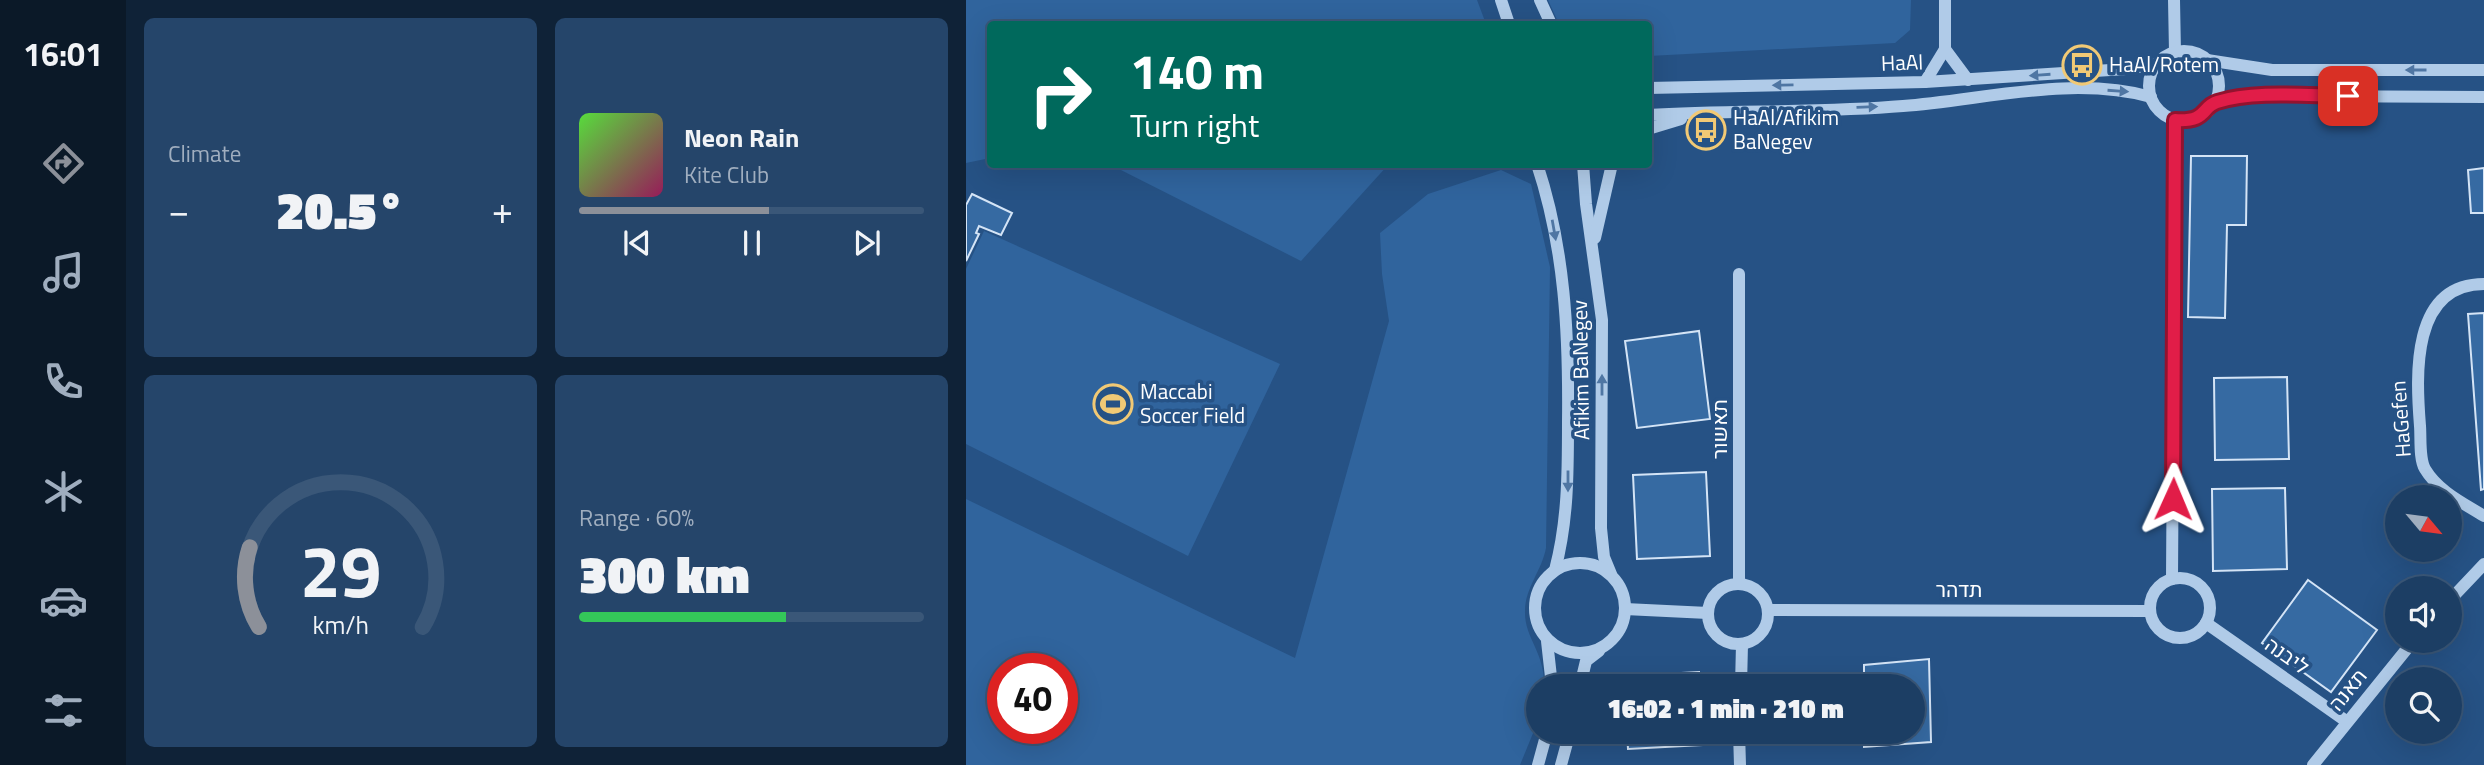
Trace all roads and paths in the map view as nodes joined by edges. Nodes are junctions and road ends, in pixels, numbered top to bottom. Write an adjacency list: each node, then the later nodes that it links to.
1 (1501, 0): 5 (street)
2 (1540, 0): 6 (street)
3 (1945, 0): 7 (street)
4 (2174, 0): 8 (street)
5 (1507, 21)
6 (1550, 21)
7 (1945, 49): 12 (street); 13 (street)
8 (2175, 52): 9 (street); 10 (street)
9 (2207, 60): 11 (street, one-way to 9); 17 (street)
10 (2156, 64): 12 (street, HaAl, one-way to 12); 15 (street)
11 (2484, 70)
12 (1968, 80): 13 (street, HaAl)
13 (1925, 82): 14 (street, HaAl, one-way to 14)
14 (1652, 88)
15 (2151, 97): 18 (street, HaAl, one-way to 15); 20 (street)
16 (2484, 97): 17 (street)
17 (2214, 102): 20 (street)
18 (1701, 112): 19 (street, HaAl); 21 (street)
19 (1652, 116)
20 (2175, 120): 32 (street)
21 (1652, 128)
22 (1538, 168): 30 (street, Afikim BaNegev, one-way to 30)
23 (1583, 168): 25 (street, Afikim BaNegev)
24 (1611, 168): 25 (street)
25 (1594, 246): 31 (street, Afikim BaNegev, one-way to 25)
26 (1739, 274): 33 (street, תאשור)
27 (2484, 284): 28 (street, HaGefen)
28 (2484, 516)
29 (2484, 564): 34 (street)
30 (1555, 570): 31 (street); 40 (street)
31 (1611, 574): 35 (street)
32 (2172, 579): 37 (street); 39 (street)
33 (1739, 584): 36 (street); 38 (street)
34 (2462, 587)
35 (1625, 609): 38 (street); 41 (street)
36 (1768, 610): 37 (street, תדהר); 42 (street)
37 (2150, 611): 39 (street)
38 (1708, 614): 42 (street)
39 (2206, 623): 47 (street, ליבנה)
40 (1548, 641): 41 (street); 44 (street)
41 (1607, 644): 45 (street)
42 (1742, 644): 46 (street)
43 (2403, 653): 47 (street, תאנה)
44 (1551, 674)
45 (1583, 674)
46 (1741, 674)
47 (2346, 721): 54 (street, תאנה)
48 (1544, 744): 51 (street)
49 (1567, 744): 52 (street)
50 (1739, 744): 53 (street)
51 (1538, 765)
52 (1561, 765)
53 (1740, 765)
54 (2313, 765)

